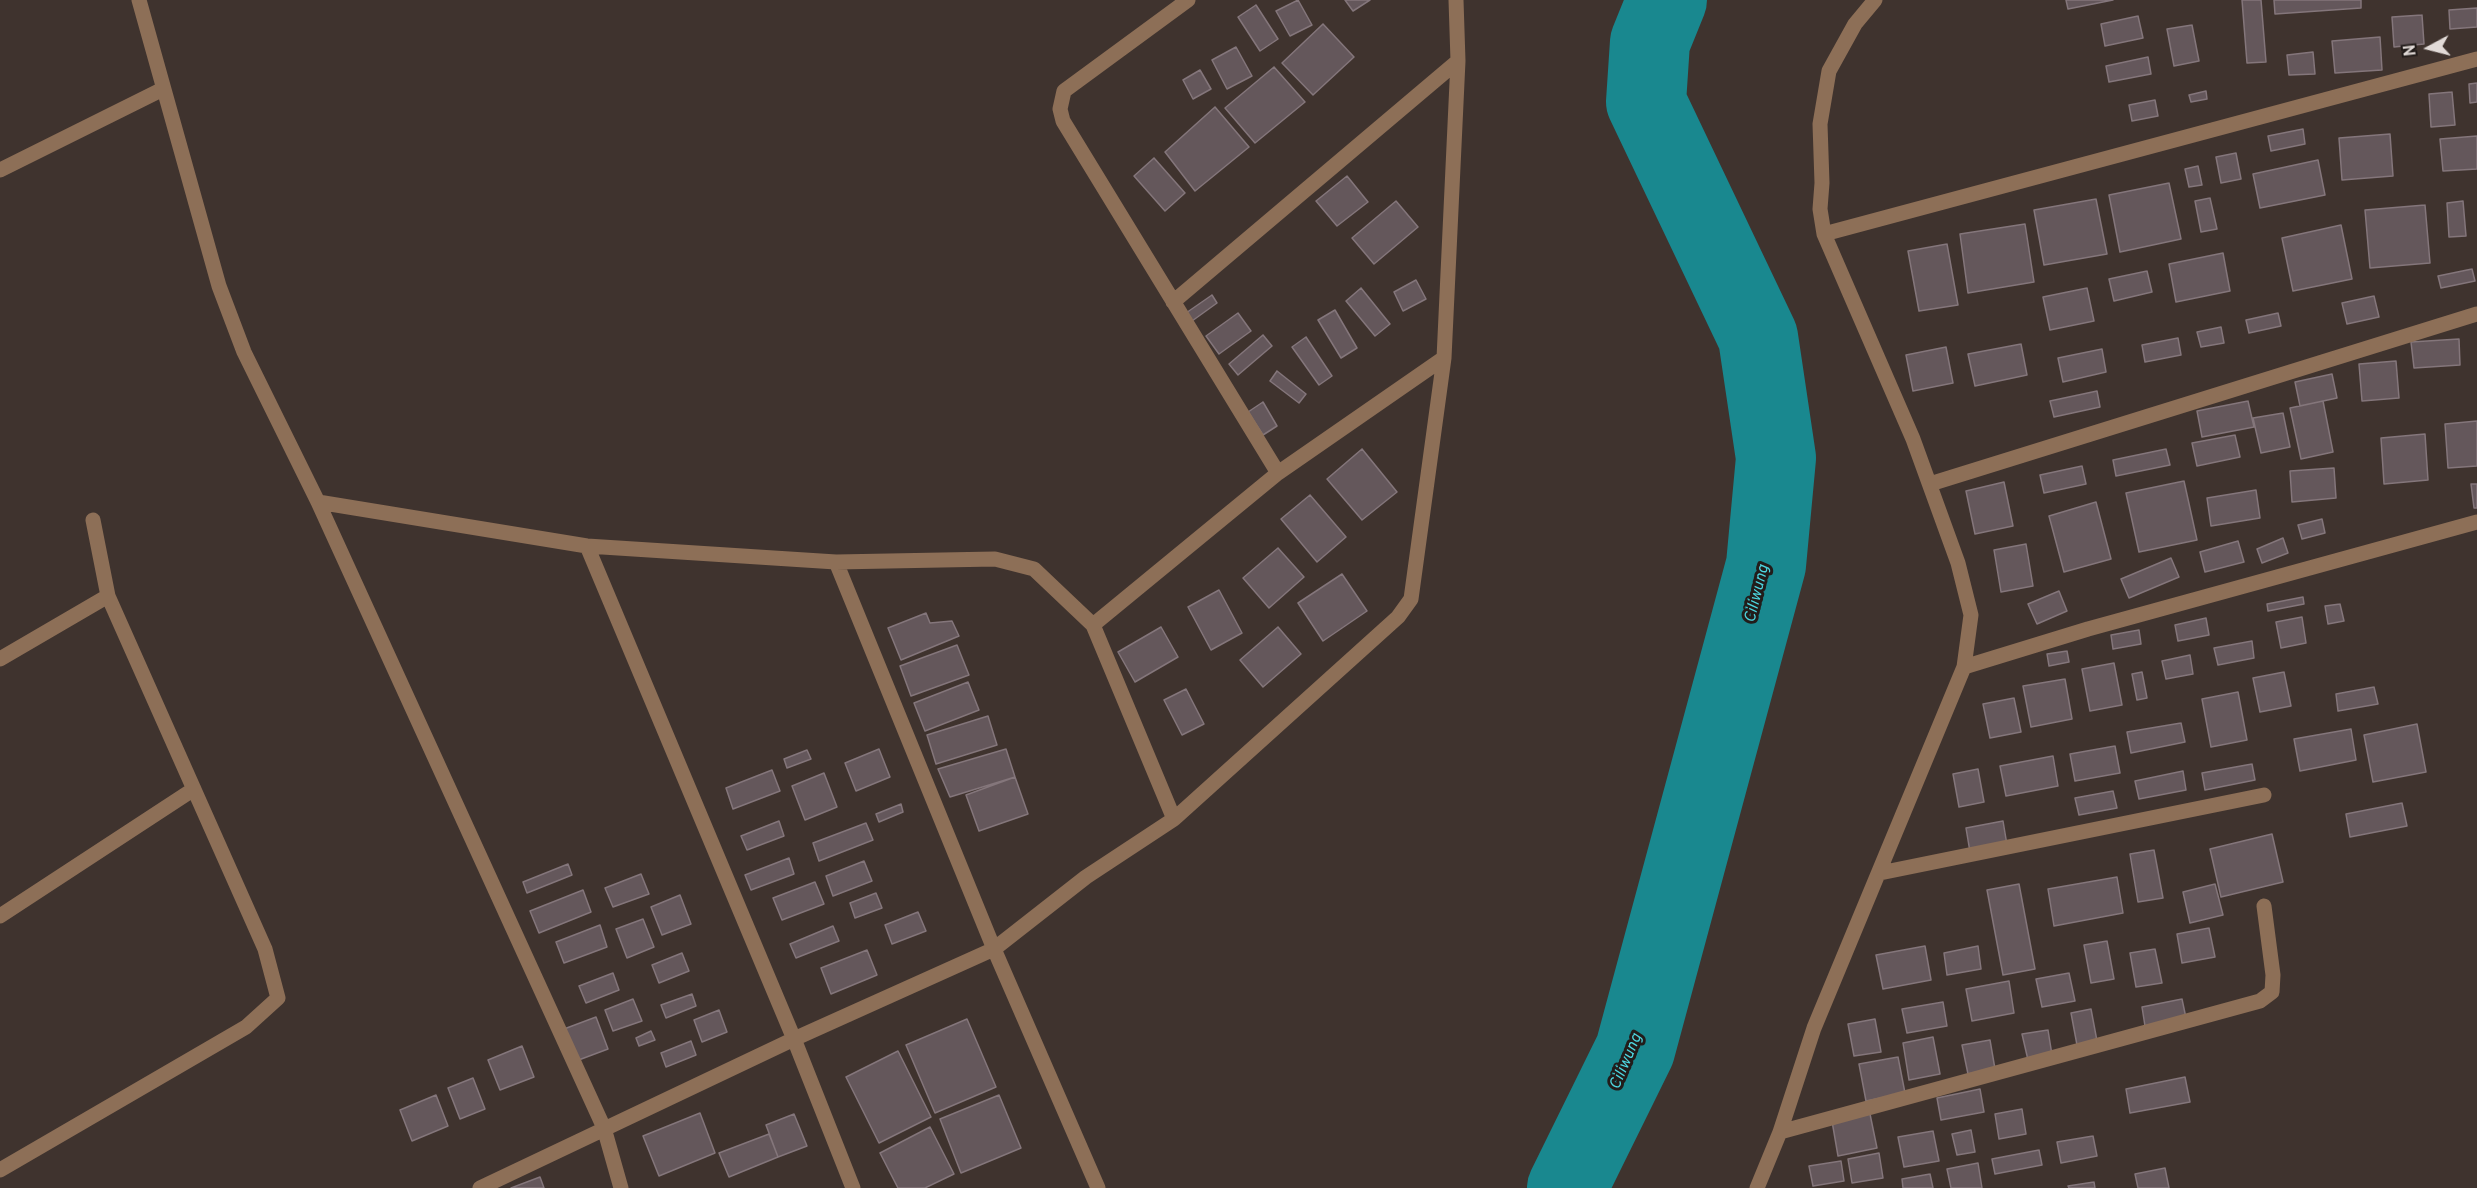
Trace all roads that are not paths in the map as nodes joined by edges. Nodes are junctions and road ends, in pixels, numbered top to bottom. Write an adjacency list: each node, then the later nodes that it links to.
1 (139, 0): 7 (street)
2 (1188, 0): 10 (street)
3 (1456, 0): 6 (street)
4 (1875, 0): 9 (street)
5 (2477, 59): 9 (street)
6 (1458, 61): 10 (street); 12 (street)
7 (163, 89): 8 (street); 15 (street)
8 (0, 170)
9 (1824, 234): 14 (street)
10 (1173, 302): 13 (street)
11 (2477, 314): 14 (street)
12 (1444, 358): 13 (street); 26 (street)
13 (1278, 473): 21 (street)
14 (1930, 484): 23 (street)
15 (318, 502): 18 (street); 32 (street)
16 (93, 520): 20 (street)
17 (2477, 522): 23 (street)
18 (587, 546): 19 (street); 31 (street)
19 (836, 562): 21 (street); 30 (street)
20 (108, 596): 22 (street); 24 (street)
21 (1094, 625): 26 (street)
22 (0, 659)
23 (1964, 667): 27 (street)
24 (194, 789): 29 (street); 34 (street)
25 (2264, 795): 27 (street)
26 (1174, 819): 30 (street)
27 (1880, 873): 33 (street)
28 (2264, 906): 33 (street)
29 (0, 916)
30 (994, 949): 31 (street); 38 (street)
31 (794, 1039): 32 (street); 37 (street)
32 (604, 1128): 35 (street); 36 (street)
33 (1780, 1132): 39 (street)
34 (0, 1170)
35 (480, 1188)
36 (621, 1188)
37 (853, 1188)
38 (1098, 1188)
39 (1756, 1188)

